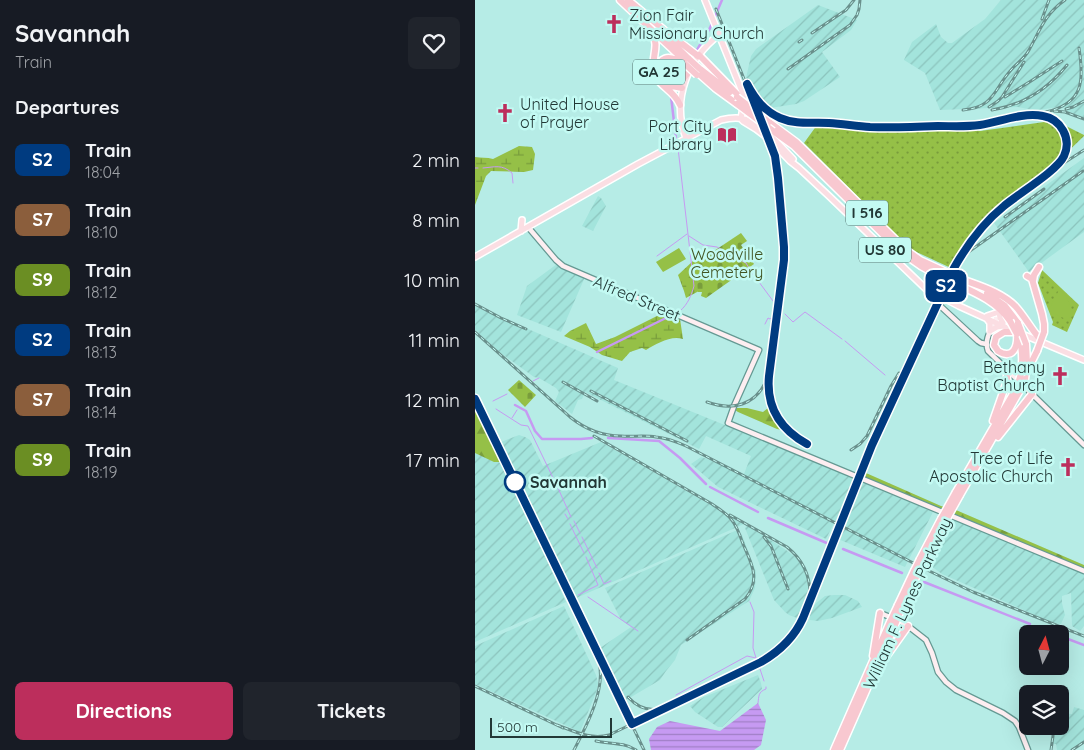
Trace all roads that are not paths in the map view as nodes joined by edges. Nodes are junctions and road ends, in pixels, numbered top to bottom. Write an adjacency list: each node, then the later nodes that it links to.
1 (620, 0): 4 (highway, William F. Lynes Parkway)
2 (628, 0): 6 (highway); 7 (highway, William F. Lynes Parkway / I 516)
3 (705, 0): 5 (main road)
4 (649, 27): 7 (highway, William F. Lynes Parkway / I 516); 10 (highway)
5 (720, 34): 6 (main road, GA 25); 15 (main road)
6 (698, 54): 7 (main road, GA 25); 13 (highway, GA 25)
7 (689, 63): 8 (main road, GA 25); 9 (highway, William F. Lynes Parkway / I 516, bridge); 11 (highway, GA 25)
8 (689, 72): 11 (highway, GA 25); 12 (main road)
9 (698, 72): 13 (highway, William F. Lynes Parkway / I 516); 13 (highway, William F. Lynes Parkway / I 516)
10 (659, 82): 12 (highway); 14 (highway)
11 (669, 82): 12 (highway)
12 (683, 87): 14 (main road)
13 (737, 99): 15 (highway, GA 25, bridge); 19 (highway, William F. Lynes Parkway / I 516, bridge)
14 (679, 105): 18 (main road)
15 (746, 108): 16 (main road); 17 (main road); 21 (highway, William F. Lynes Parkway / I 516, bridge)
16 (741, 119): 17 (main road, US 80); 20 (main road, US 80); 23 (main road, US 80)
17 (749, 120): 19 (main road, US 80)
18 (682, 127): 20 (main road); 22 (main road)
19 (769, 131): 21 (highway, William F. Lynes Parkway / I 516); 23 (main road, US 80)
20 (697, 132): 22 (main road, US 80)
21 (783, 135): 30 (highway, William F. Lynes Parkway / I 516, bridge)
22 (686, 138): 25 (main road, US 80)
23 (799, 168): 32 (main road, US 80)
24 (521, 220): 26 (main road)
25 (528, 227): 26 (main road, US 80); 50 (main road, Alfred Street)
26 (521, 231): 27 (main road, US 80)
27 (475, 257)
28 (1039, 267): 31 (highway)
29 (1027, 276): 31 (highway)
30 (955, 280): 33 (highway); 33 (highway, William F. Lynes Parkway / I 516)
31 (1033, 283): 45 (highway, bridge)
32 (925, 289): 35 (main road, US 80); 41 (main road)
33 (998, 300): 34 (highway, William F. Lynes Parkway / I 516); 40 (highway)
34 (1006, 311): 39 (highway, William F. Lynes Parkway / I 516, bridge); 45 (highway, William F. Lynes Parkway / I 516, bridge)
35 (987, 317): 36 (main road, US 80); 37 (main road); 38 (main road)
36 (995, 321): 37 (main road); 38 (main road)
37 (1003, 324): 38 (main road); 39 (main road); 40 (main road)
38 (990, 330): 41 (main road)
39 (1017, 335): 42 (main road); 45 (highway, William F. Lynes Parkway / I 516)
40 (1040, 338): 42 (main road)
41 (986, 344): 43 (main road)
42 (1084, 358)
43 (1007, 370): 44 (main road); 46 (highway)
44 (1013, 376): 46 (highway); 47 (main road)
45 (1024, 376): 48 (highway, William F. Lynes Parkway / I 516, bridge)
46 (1007, 382): 48 (highway)
47 (1034, 396): 48 (highway); 49 (main road)
48 (987, 443): 52 (highway, William F. Lynes Parkway / I 516, bridge)
49 (1084, 445)
50 (1084, 571)
51 (881, 613): 53 (main road); 55 (highway)
52 (893, 624): 54 (highway, William F. Lynes Parkway / I 516); 55 (highway, William F. Lynes Parkway / I 516)
53 (907, 626): 54 (highway); 58 (main road)
54 (871, 680): 57 (highway, William F. Lynes Parkway / I 516)
55 (861, 690): 56 (highway, William F. Lynes Parkway / I 516)
56 (833, 750)
57 (840, 750)
58 (1028, 750)

